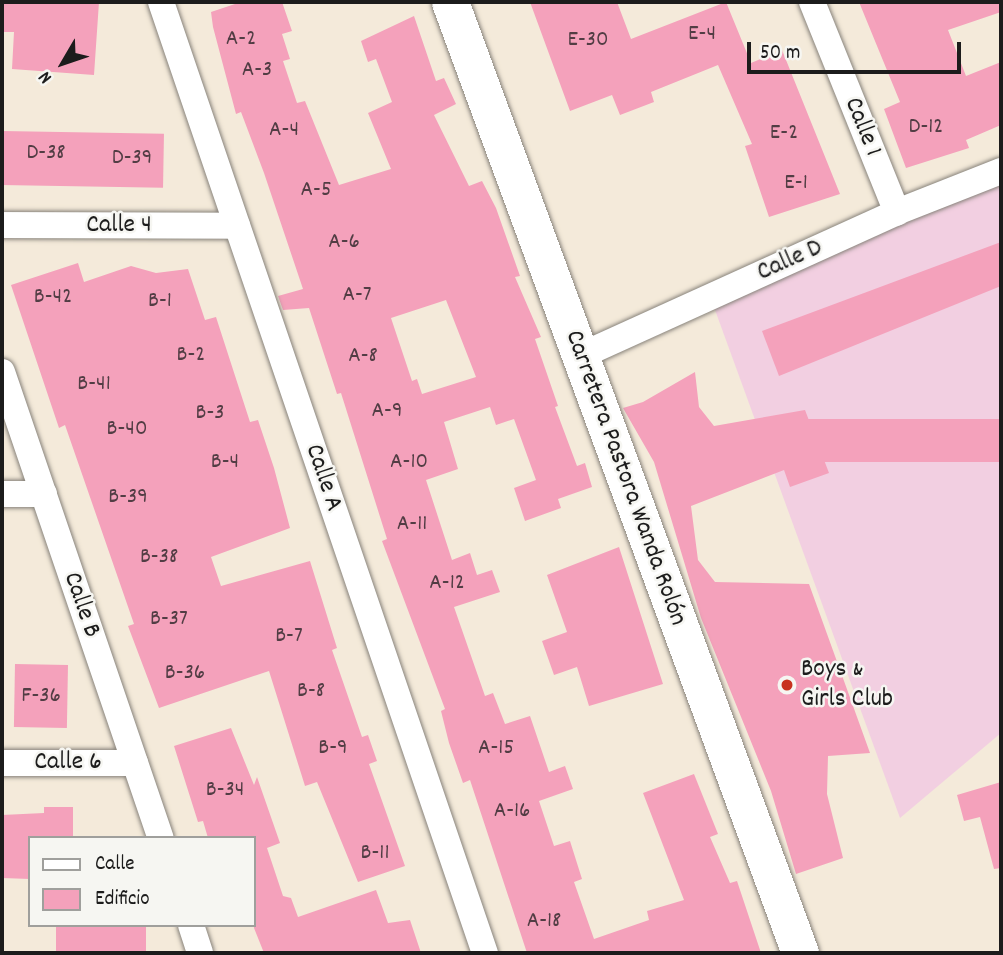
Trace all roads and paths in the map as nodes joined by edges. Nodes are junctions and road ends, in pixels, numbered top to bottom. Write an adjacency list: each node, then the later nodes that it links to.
1 (161, 2): 7 (street, Calle A)
2 (450, 2): 8 (street, Carretera Pastora Wanda Rolón)
3 (812, 2): 5 (street, Calle 1)
4 (1001, 170): 5 (street, Calle D)
5 (897, 212): 8 (street, Calle D)
6 (2, 225): 7 (street, Calle 4)
7 (237, 226): 17 (street, Calle A)
8 (580, 356): 18 (street, Carretera Pastora Wanda Rolón)
9 (2, 372): 11 (street, Calle B)
10 (2, 494): 11 (street)
11 (44, 494): 13 (street, Calle B)
12 (2, 763): 13 (street, Calle 6)
13 (135, 763): 14 (street, Calle B)
14 (160, 836)
15 (192, 927): 16 (street)
16 (200, 953)
17 (485, 953)
18 (800, 953)

